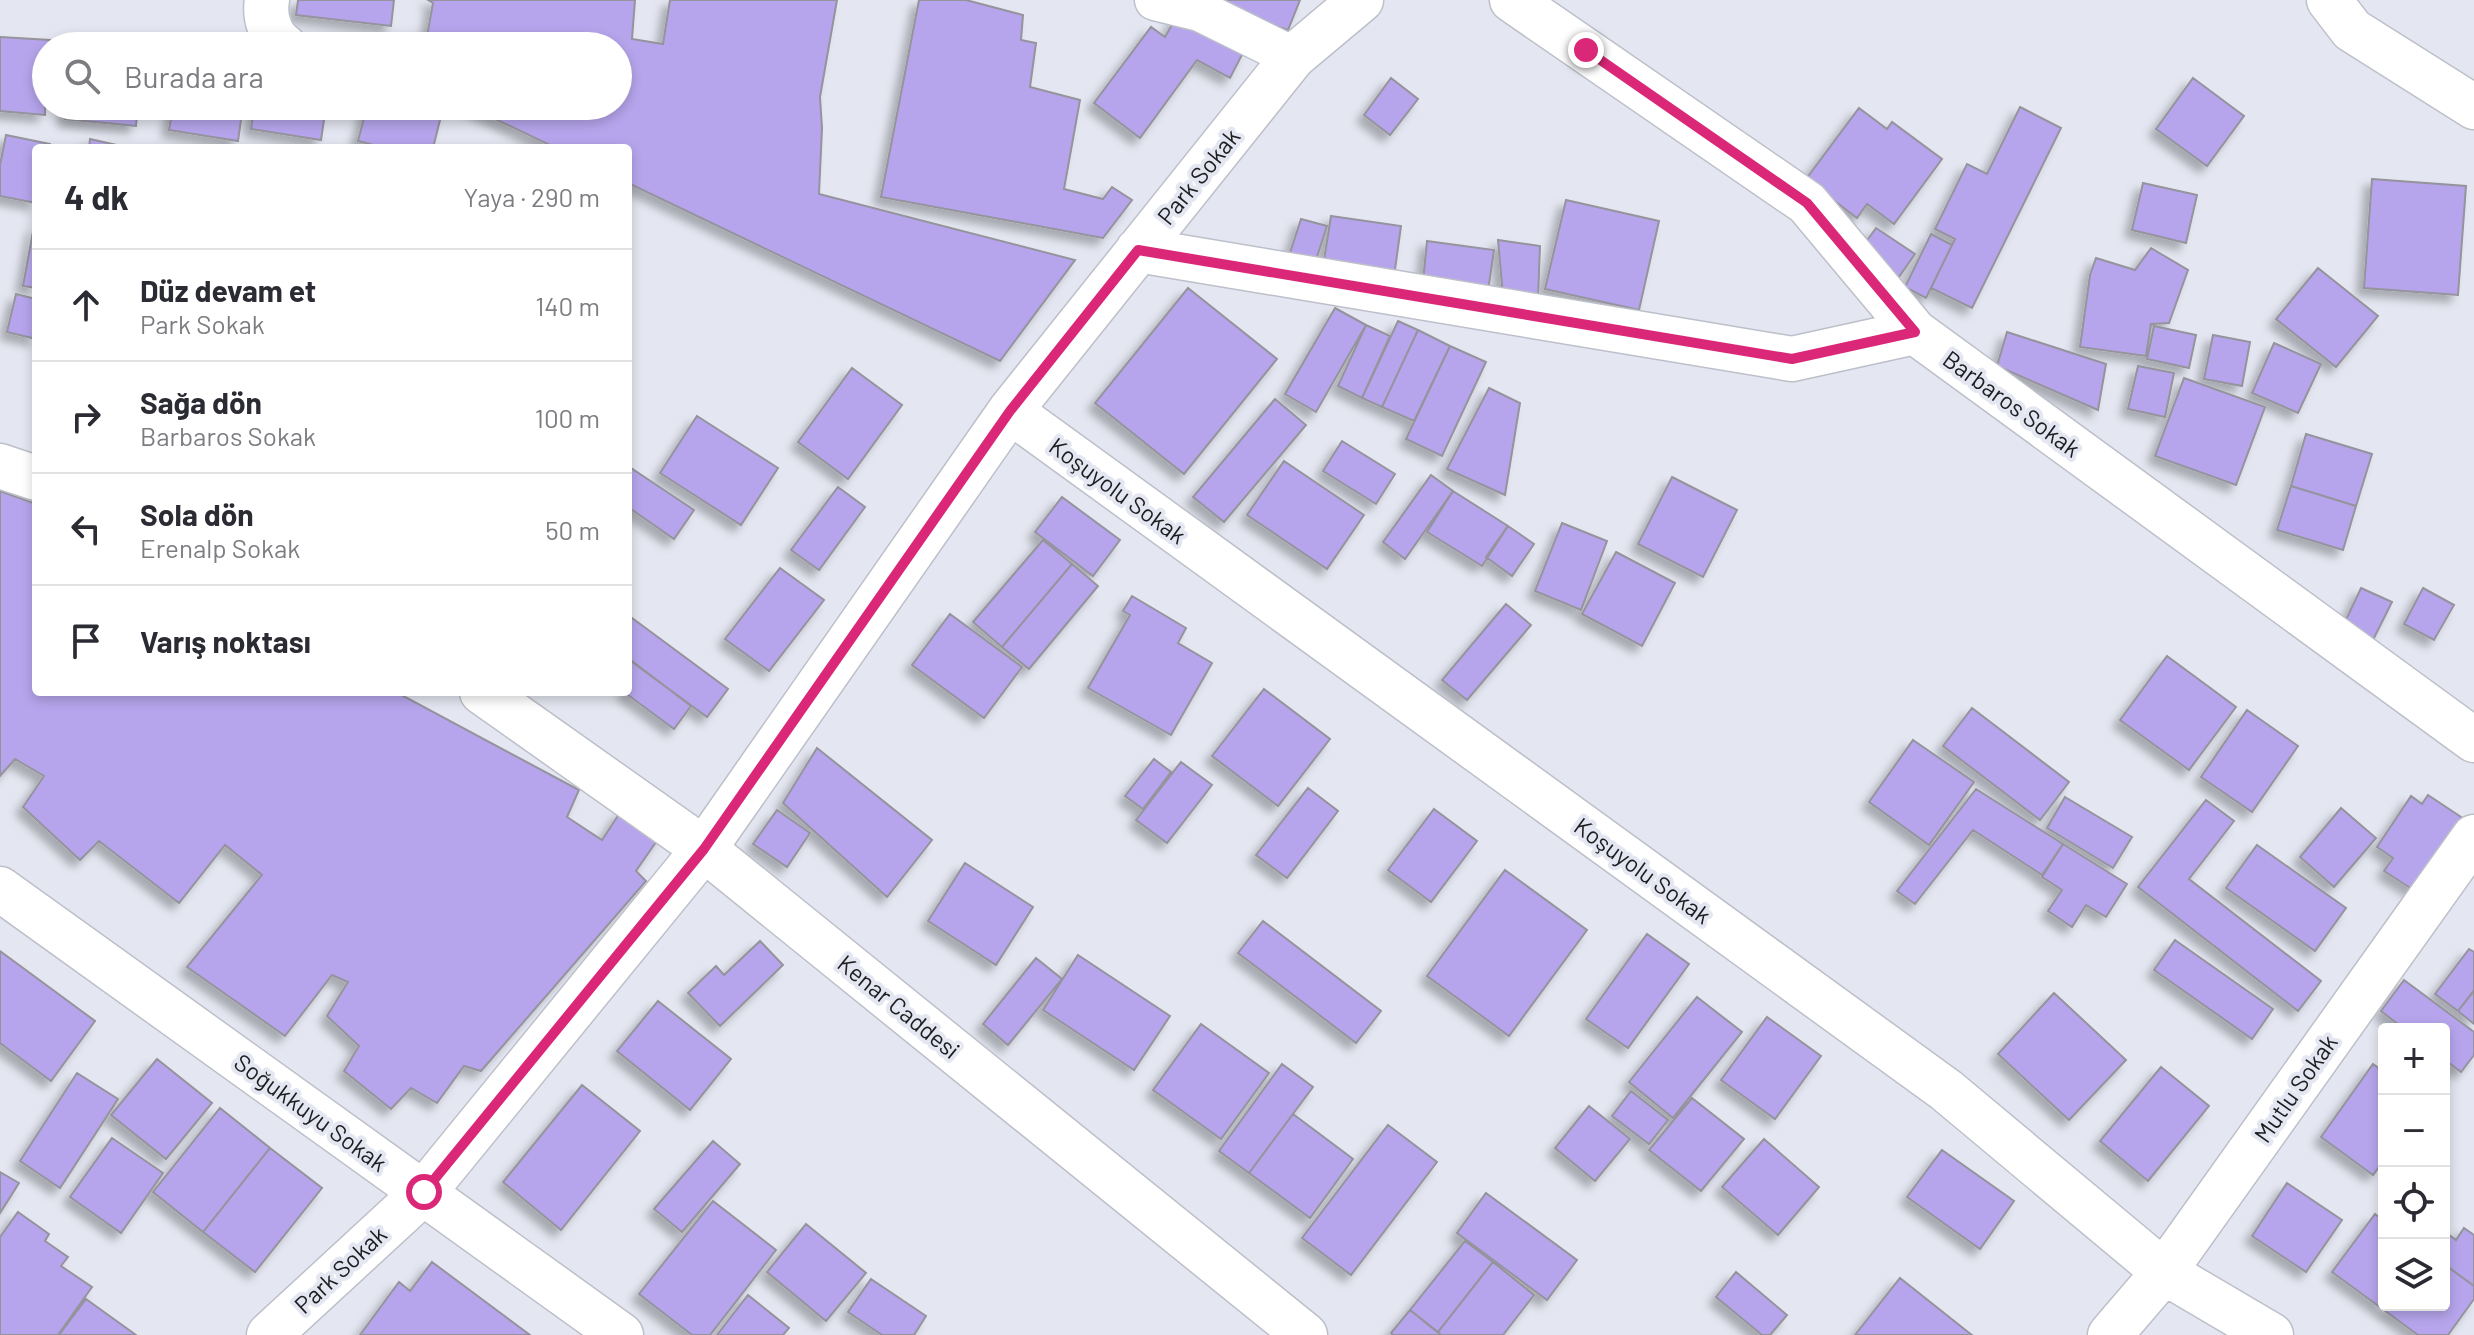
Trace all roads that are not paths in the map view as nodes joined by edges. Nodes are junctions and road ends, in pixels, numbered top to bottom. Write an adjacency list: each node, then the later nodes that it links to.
1 (267, 0): 6 (street)
2 (1155, 0): 7 (street)
3 (1361, 0): 7 (street, Park Sokak)
4 (1512, 0): 10 (street, Barbaros Sokak)
5 (2329, 0): 8 (street)
6 (272, 32)
7 (1293, 57): 9 (street, Park Sokak)
8 (2474, 107)
9 (1138, 250): 10 (street); 11 (street, Park Sokak)
10 (1915, 332): 15 (street, Barbaros Sokak)
11 (1010, 411): 17 (street, Park Sokak); 20 (street, Koşuyolu Sokak)
12 (0, 466): 13 (street)
13 (32, 477)
14 (488, 696): 17 (street, Kenar Caddesi)
15 (2474, 740)
16 (2474, 837): 20 (street, Mutlu Sokak)
17 (704, 849): 19 (street, Park Sokak); 23 (street, Kenar Caddesi)
18 (0, 889): 19 (street, Soğukkuyu Sokak)
19 (424, 1192): 21 (street, Park Sokak); 22 (street, Soğukkuyu Sokak)
20 (2164, 1272): 24 (street, Mutlu Sokak); 25 (street, Koşuyolu Sokak)
21 (269, 1335)
22 (621, 1335)
23 (1305, 1335)
24 (2110, 1335)
25 (2271, 1335)

